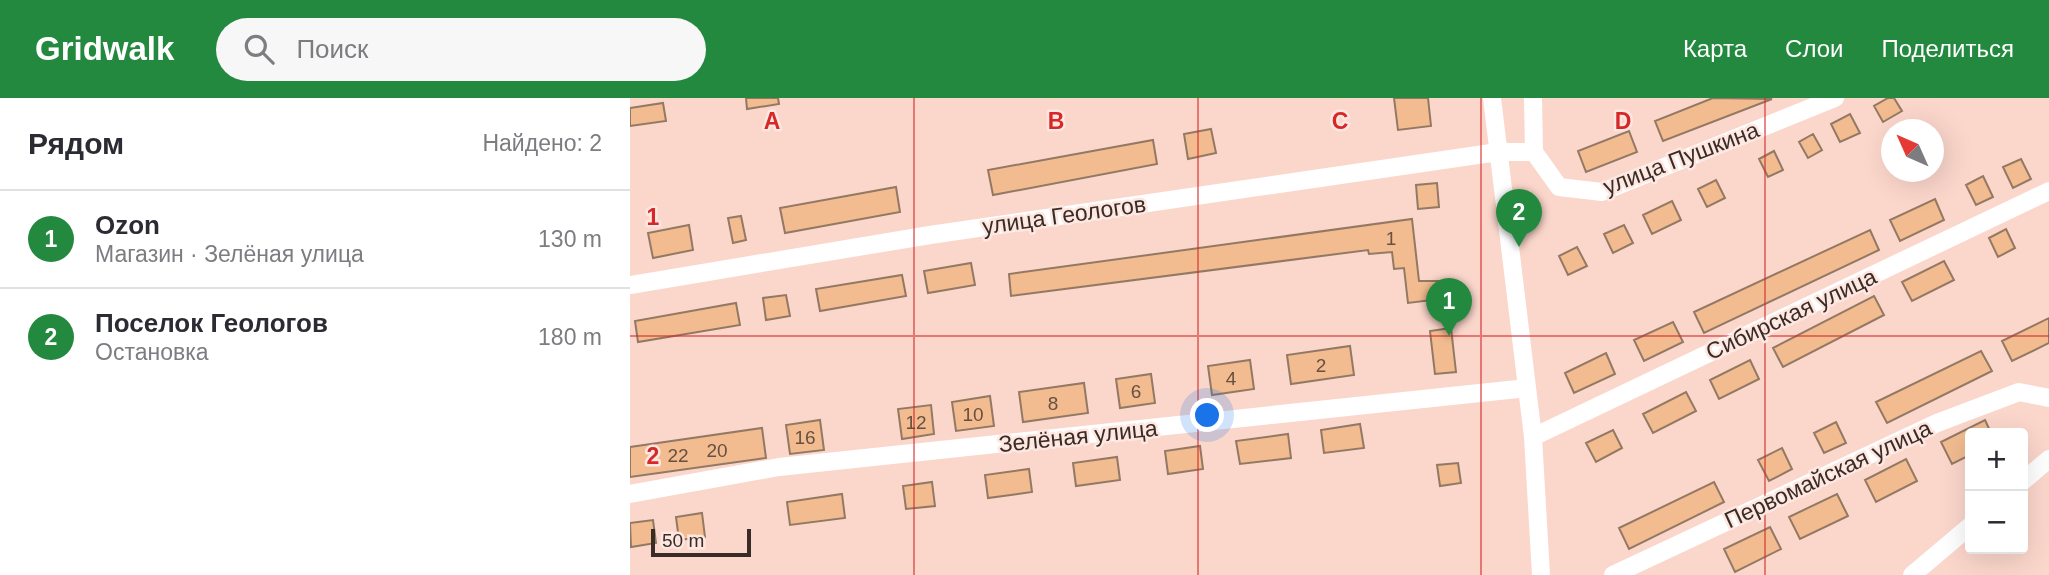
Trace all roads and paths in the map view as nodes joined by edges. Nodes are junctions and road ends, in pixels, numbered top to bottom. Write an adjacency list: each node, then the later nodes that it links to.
1 (1492, 98): 5 (street)
2 (1533, 98): 4 (street)
3 (1835, 98): 4 (street, улица Пушкина)
4 (1534, 152): 5 (street)
5 (1499, 157): 7 (street, улица Геологов); 8 (street)
6 (2049, 191): 10 (street, Сибирская улица)
7 (630, 285)
8 (1527, 388): 10 (street); 13 (street, Зелёная улица)
9 (2049, 398): 17 (street, Первомайская улица)
10 (1533, 437): 16 (street)
11 (2049, 459): 12 (street)
12 (2028, 477)
13 (630, 494)
14 (1965, 531): 15 (street)
15 (1917, 574)
16 (1541, 575)
17 (1613, 575)

